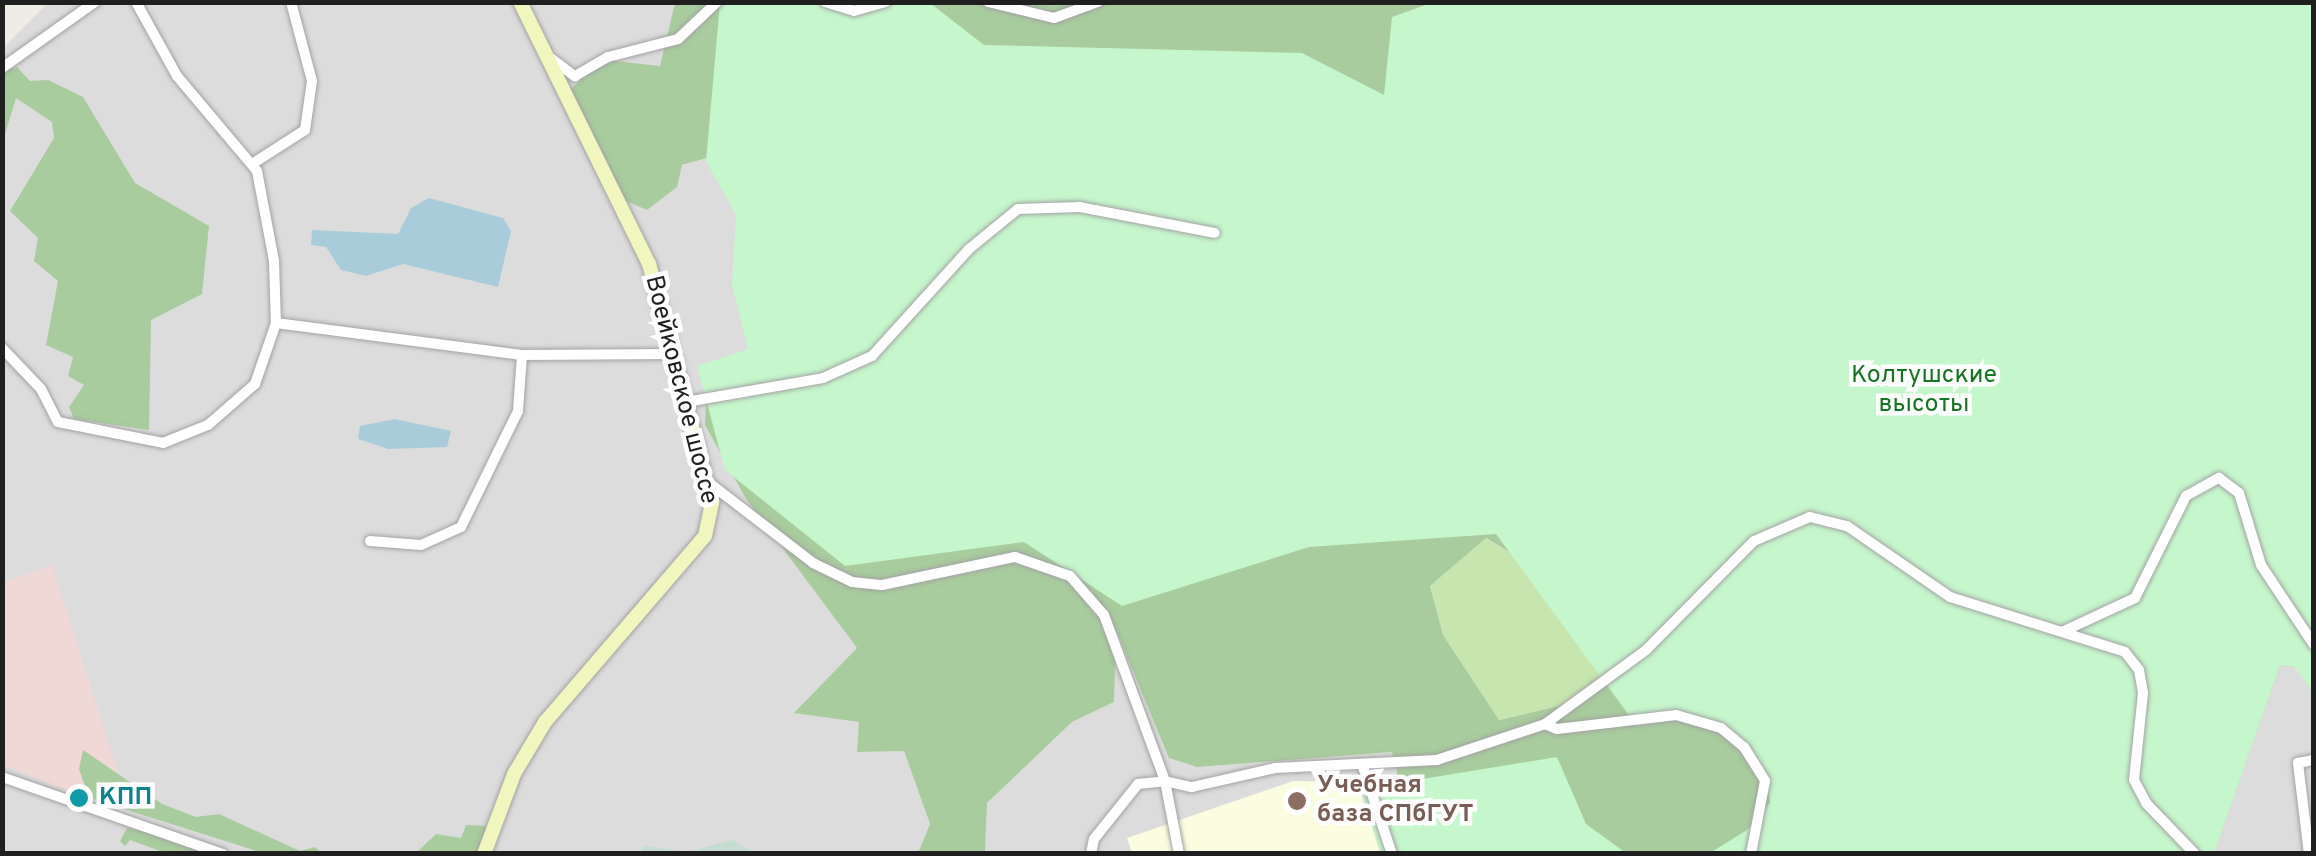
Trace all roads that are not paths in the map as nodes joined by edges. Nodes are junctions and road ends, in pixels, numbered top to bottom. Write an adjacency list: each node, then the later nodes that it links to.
1 (96, 2): 11 (street)
2 (136, 2): 12 (street)
3 (291, 2): 12 (street)
4 (520, 2): 10 (street, Воейковское шоссе)
5 (717, 2): 10 (street)
6 (824, 2): 7 (street)
7 (886, 2)
8 (988, 2): 9 (street)
9 (1098, 2)
10 (539, 50): 16 (street, Воейковское шоссе)
11 (2, 68)
12 (252, 164): 14 (street)
13 (1216, 233): 18 (street)
14 (276, 323): 15 (street); 17 (street)
15 (2, 348)
16 (674, 354): 17 (street); 18 (street, Воейковское шоссе)
17 (522, 355): 20 (street)
18 (686, 402): 19 (street, Воейковское шоссе)
19 (708, 482): 29 (street); 31 (street, Воейковское шоссе)
20 (370, 540)
21 (2063, 632): 22 (street); 23 (street); 36 (street)
22 (2314, 646)
23 (1544, 724): 25 (street); 35 (street)
24 (2314, 760): 28 (street)
25 (1362, 764): 29 (street); 34 (street)
26 (2314, 774): 28 (street)
27 (2, 778): 30 (street)
28 (2302, 780): 37 (street)
29 (1165, 781): 32 (street); 33 (street)
30 (223, 854)
31 (484, 854)
32 (1091, 854)
33 (1180, 854)
34 (1392, 854)
35 (1751, 854)
36 (2194, 854)
37 (2309, 854)

